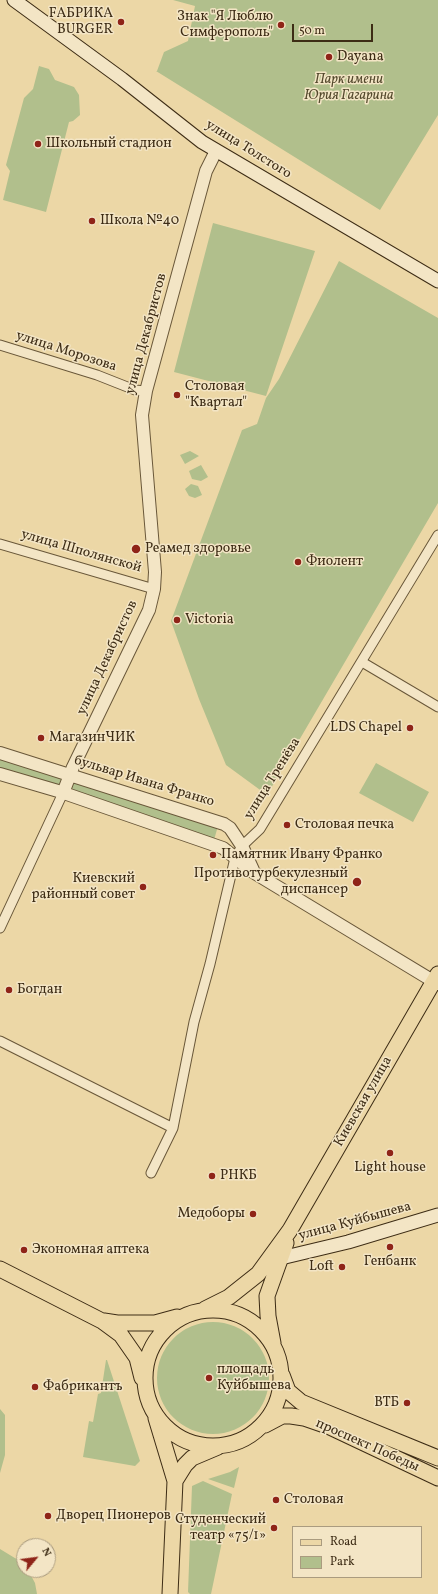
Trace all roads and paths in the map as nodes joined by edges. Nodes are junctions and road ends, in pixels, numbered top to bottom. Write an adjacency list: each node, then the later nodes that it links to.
1 (14, 0): 2 (main road, улица Толстого)
2 (216, 151): 3 (main road, улица Толстого); 5 (street, улица Декабристов)
3 (438, 281)
4 (0, 345): 5 (street, улица Морозова)
5 (146, 392): 8 (street, улица Декабристов)
6 (438, 535): 9 (street, улица Тренёва)
7 (0, 544): 8 (street, улица Шполянской)
8 (154, 589): 13 (street, улица Декабристов)
9 (362, 662): 10 (street); 15 (street, улица Тренёва)
10 (438, 707)
11 (0, 753): 13 (street, бульвар Ивана Франко)
12 (0, 774): 14 (street)
13 (69, 775): 14 (street, улица Декабристов); 15 (street, бульвар Ивана Франко)
14 (63, 793): 16 (street); 18 (street, улица Декабристов)
15 (242, 846): 16 (street, улица Тренёва); 17 (street, бульвар Ивана Франко)
16 (235, 858): 17 (street); 21 (street, улица Тренёва)
17 (253, 872): 19 (street)
18 (0, 928)
19 (436, 980): 24 (main road, Киевская улица)
20 (0, 1041): 21 (street)
21 (173, 1128): 22 (street, улица Тренёва)
22 (151, 1173)
23 (438, 1215): 25 (main road, улица Куйбышева)
24 (290, 1230): 25 (main road, Киевская улица); 27 (main road, Киевская улица)
25 (281, 1258): 29 (main road, Киевская улица)
26 (0, 1269): 28 (main road)
27 (197, 1312): 28 (main road); 29 (main road); 31 (main road)
28 (102, 1321): 31 (main road)
29 (275, 1352): 30 (main road)
30 (280, 1368): 32 (main road); 34 (main road, проспект Победы)
31 (151, 1406): 33 (main road); 36 (main road)
32 (253, 1433): 33 (main road); 35 (main road, проспект Победы)
33 (221, 1446): 36 (main road)
34 (438, 1458)
35 (438, 1478)
36 (175, 1481): 37 (main road)
37 (170, 1594)

